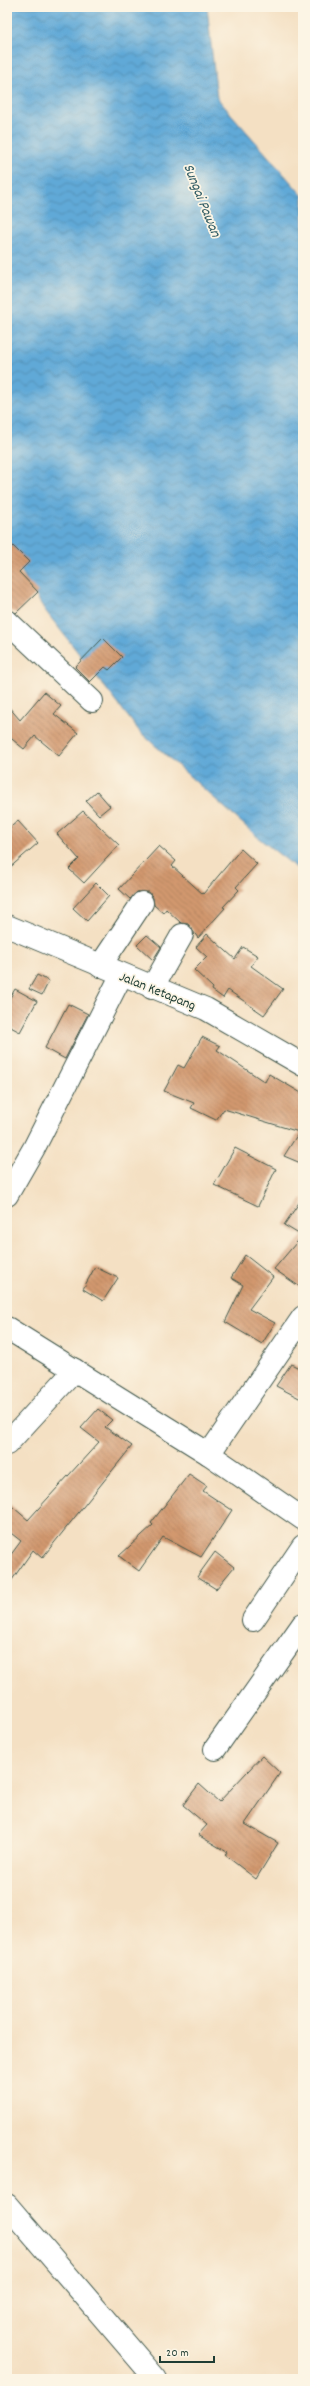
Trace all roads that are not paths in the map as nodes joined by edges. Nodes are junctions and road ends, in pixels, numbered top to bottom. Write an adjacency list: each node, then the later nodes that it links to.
1 (7, 622): 2 (street)
2 (92, 701)
3 (142, 903): 6 (street)
4 (7, 926): 6 (street, Jalan Ketapang)
5 (182, 935): 8 (street)
6 (100, 966): 7 (street, Jalan Ketapang)
7 (121, 976): 8 (street, Jalan Ketapang); 10 (street)
8 (152, 988): 9 (street, Jalan Ketapang)
9 (303, 1065)
10 (7, 1195)
11 (303, 1317): 15 (street)
12 (7, 1328): 13 (street)
13 (75, 1370): 14 (street); 15 (street)
14 (7, 1444)
15 (209, 1454): 16 (street)
16 (303, 1519)
17 (303, 1546): 18 (street)
18 (253, 1620)
19 (303, 1624): 20 (street)
20 (215, 1749)
21 (7, 2205): 22 (street)
22 (156, 2379)

